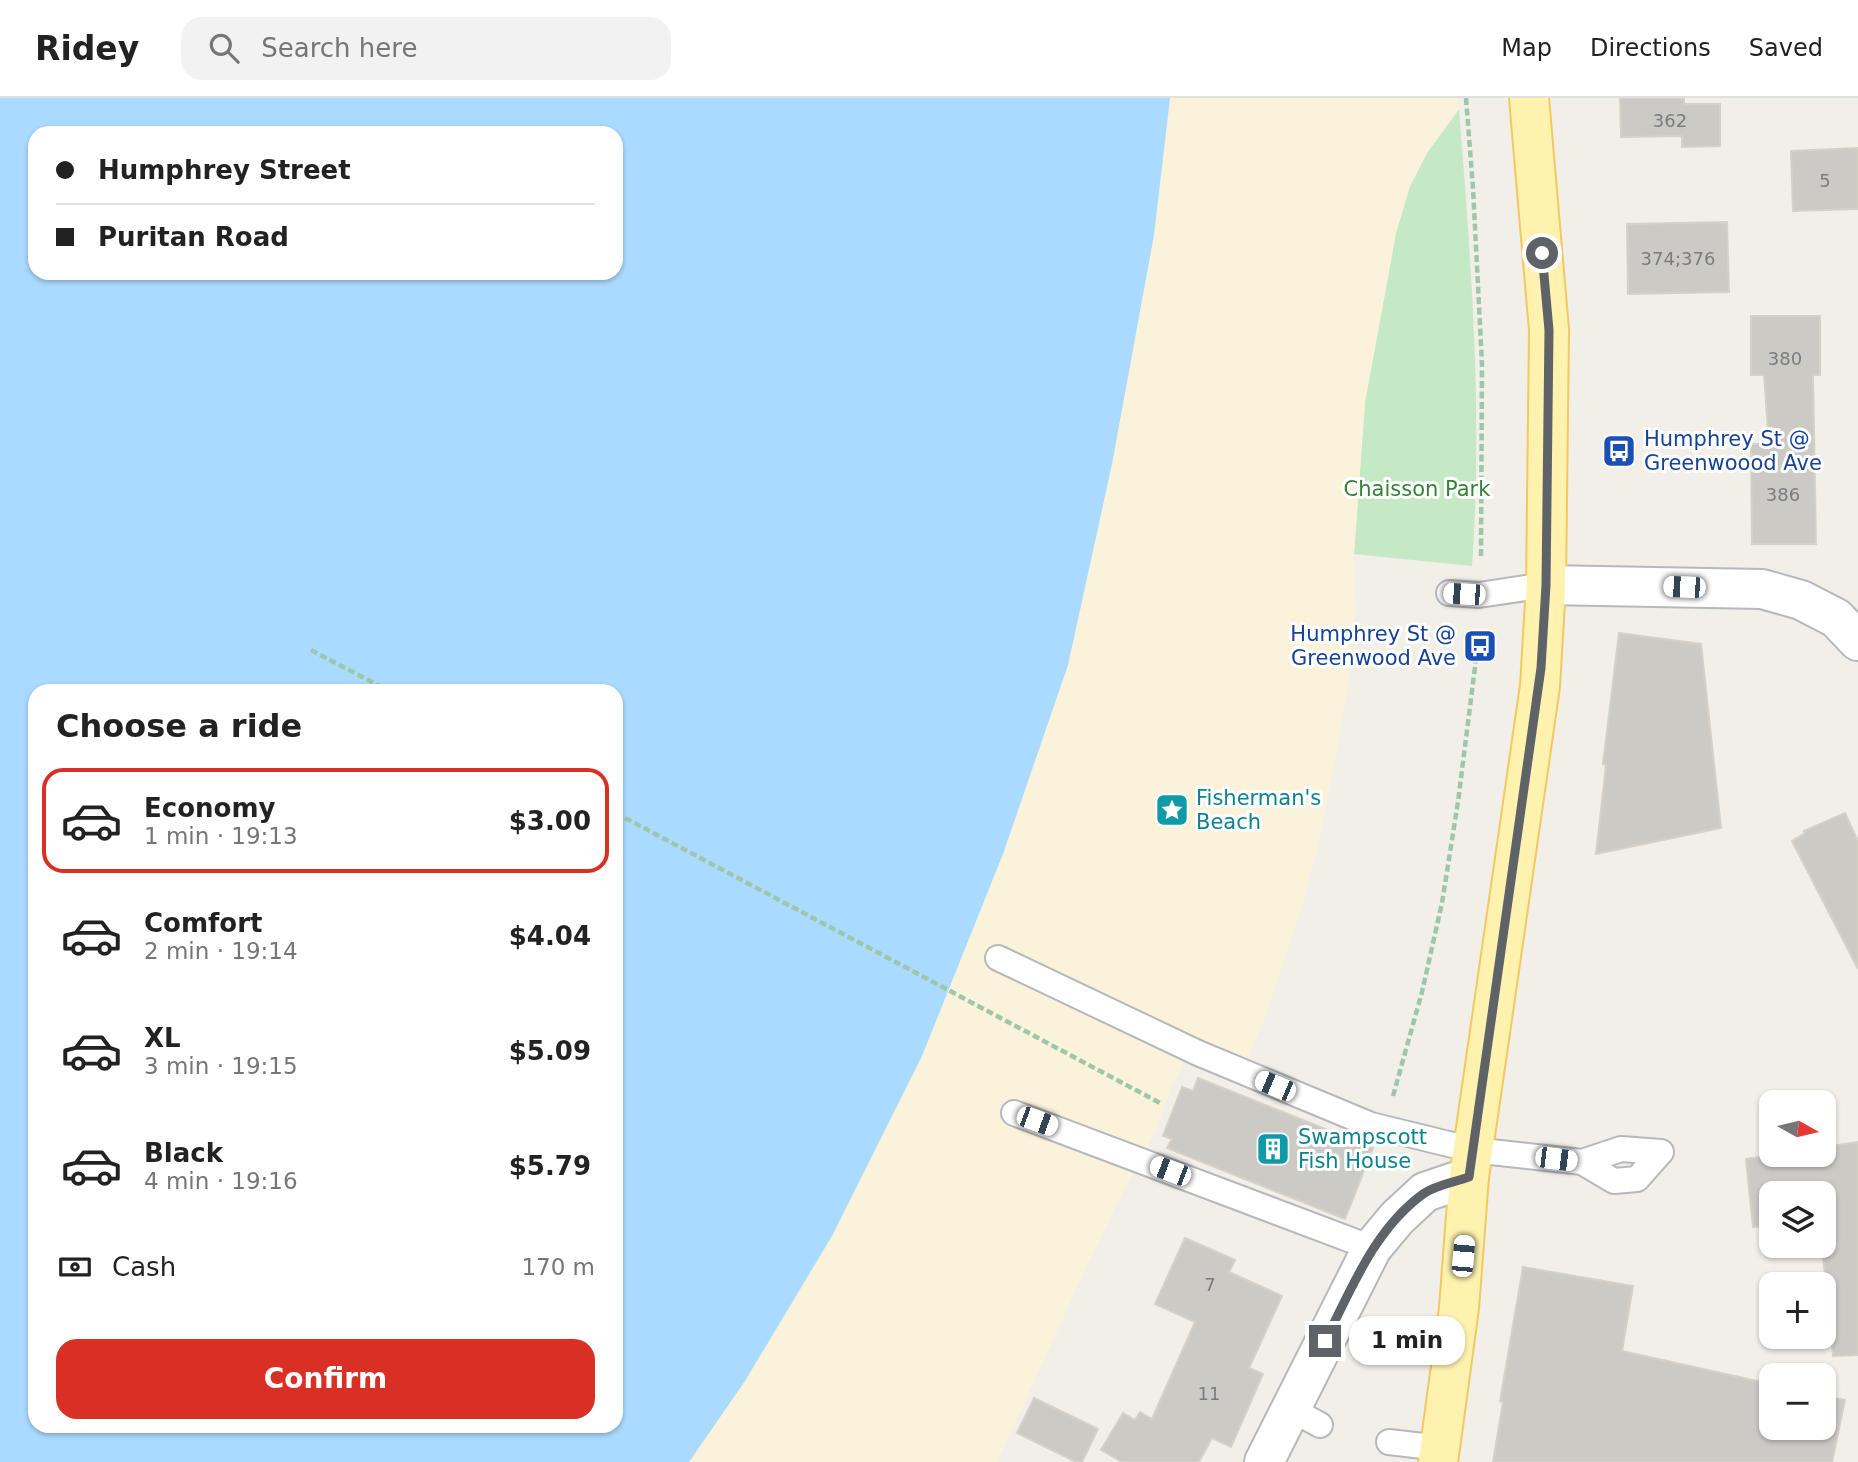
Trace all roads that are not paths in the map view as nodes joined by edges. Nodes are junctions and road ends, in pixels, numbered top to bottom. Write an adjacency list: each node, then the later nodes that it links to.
1 (1529, 98): 2 (main road)
2 (1546, 585): 3 (lane); 4 (street); 8 (main road)
3 (1449, 593)
4 (1858, 641)
5 (999, 958): 8 (lane)
6 (1014, 1113): 9 (lane)
7 (1582, 1162): 8 (lane)
8 (1471, 1163): 9 (street); 11 (main road)
9 (1372, 1248): 12 (street)
10 (1389, 1442): 11 (lane)
11 (1439, 1455)
12 (1264, 1462)

